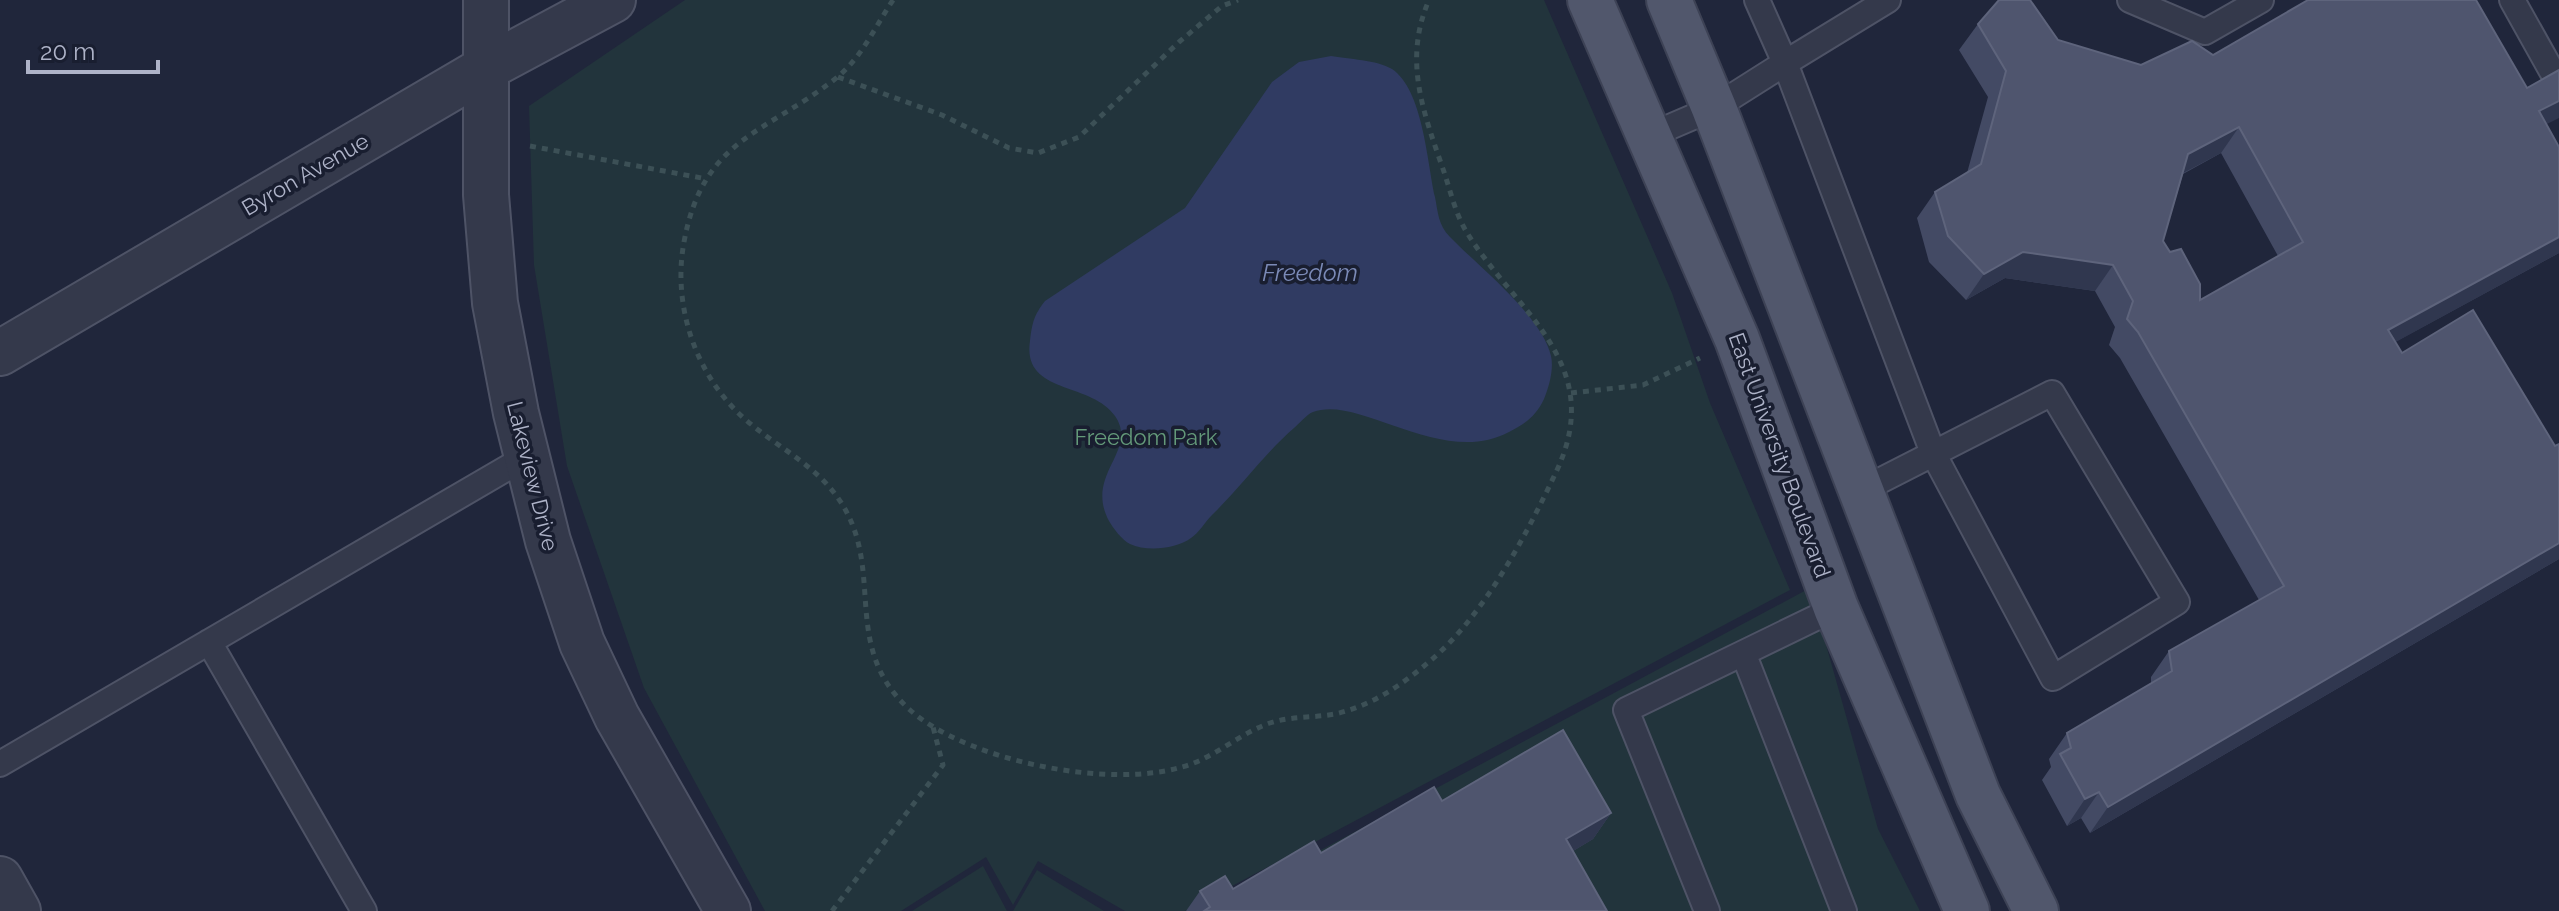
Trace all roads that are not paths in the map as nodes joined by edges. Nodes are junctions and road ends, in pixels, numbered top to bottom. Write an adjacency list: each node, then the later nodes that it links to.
1 (486, 0): 11 (street, Lakeview Drive)
2 (613, 0): 11 (street, Byron Avenue)
3 (1590, 0): 14 (main road, East University Boulevard)
4 (1669, 0): 13 (main road)
5 (1757, 0): 10 (lane)
6 (1888, 0): 10 (lane)
7 (2130, 0): 8 (lane)
8 (2261, 0)
9 (2512, 0): 12 (lane)
10 (1785, 63): 13 (lane); 16 (lane)
11 (486, 68): 15 (street, Byron Avenue); 17 (street, Lakeview Drive)
12 (2559, 84)
13 (1714, 108): 14 (lane); 18 (main road)
14 (1651, 135): 19 (main road, East University Boulevard)
15 (0, 353)
16 (1933, 453): 16 (lane); 18 (lane)
17 (526, 457): 20 (lane); 26 (street, Lakeview Drive)
18 (1862, 490): 30 (main road)
19 (1836, 608): 21 (lane); 29 (main road, East University Boulevard)
20 (209, 642): 22 (lane); 25 (lane)
21 (1744, 655): 27 (lane); 28 (lane)
22 (0, 764)
23 (0, 879): 24 (street)
24 (18, 911)
25 (364, 911)
26 (728, 911)
27 (1707, 911)
28 (1844, 911)
29 (1967, 911)
30 (2036, 911)

